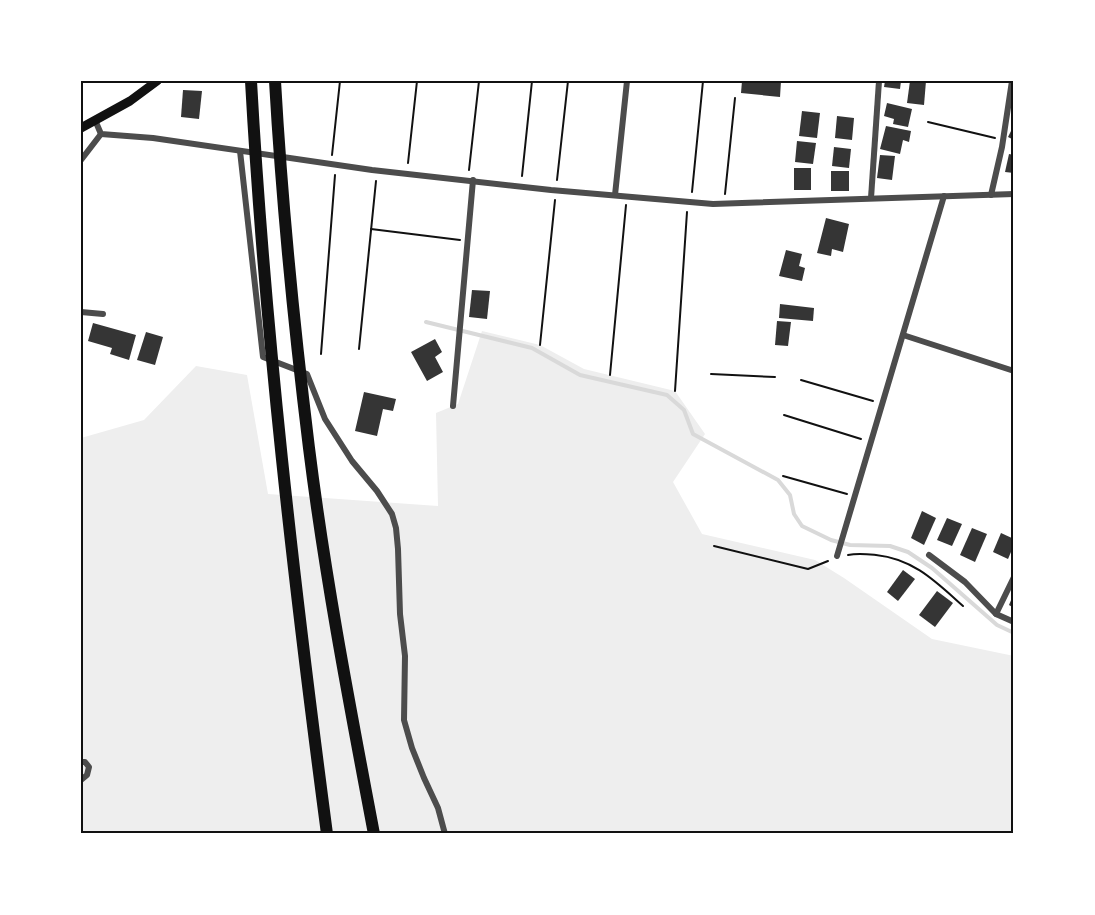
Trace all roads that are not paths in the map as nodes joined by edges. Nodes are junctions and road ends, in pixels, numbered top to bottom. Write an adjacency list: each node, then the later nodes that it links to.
1 (157, 81): 7 (main road)
2 (251, 81): 30 (highway)
3 (275, 81): 31 (highway)
4 (627, 81): 14 (street)
5 (879, 81): 17 (street)
6 (1012, 81): 15 (street)
7 (95, 120): 8 (main road); 9 (street)
8 (81, 128)
9 (101, 134): 10 (street); 11 (street)
10 (240, 151): 12 (street); 32 (street)
11 (81, 160)
12 (473, 180): 14 (street); 22 (street)
13 (1014, 194): 15 (street)
14 (615, 195): 17 (street)
15 (991, 195): 16 (street)
16 (944, 196): 17 (street); 20 (street)
17 (871, 198)
18 (81, 312): 19 (street)
19 (102, 314)
20 (903, 335): 21 (street); 24 (street)
21 (1014, 371)
22 (453, 406)
23 (929, 555): 26 (street)
24 (837, 556)
25 (1014, 577): 26 (street)
26 (996, 614): 27 (street)
27 (1014, 622)
28 (81, 762): 29 (street)
29 (81, 780)
30 (327, 834)
31 (375, 834)
32 (445, 834)

